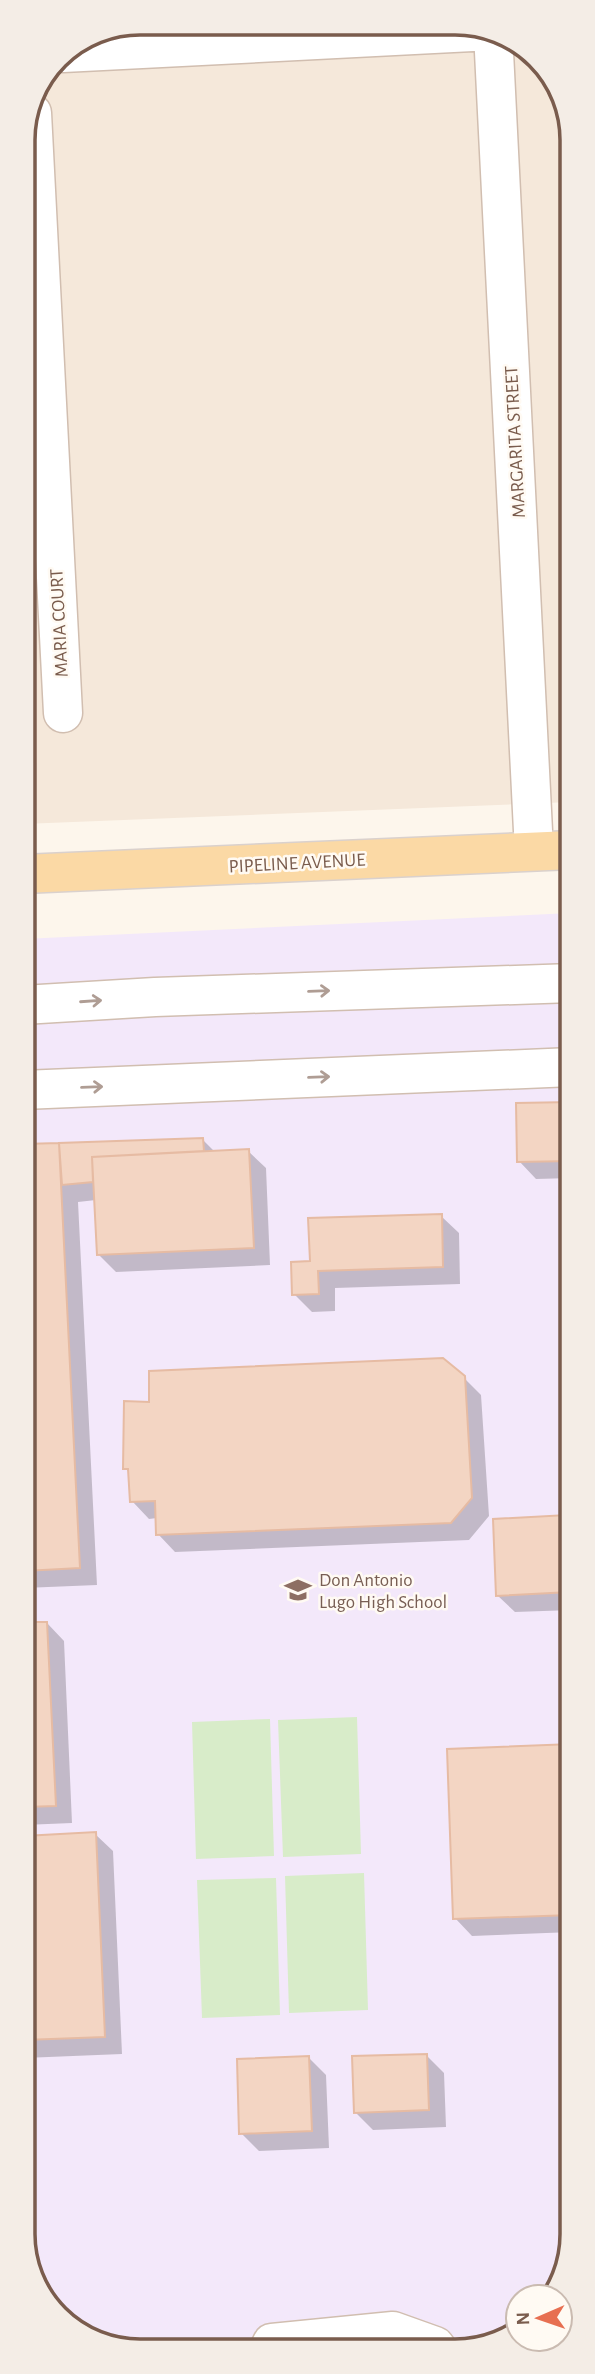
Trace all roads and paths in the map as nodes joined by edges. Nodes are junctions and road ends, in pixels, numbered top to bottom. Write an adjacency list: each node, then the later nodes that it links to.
1 (414, 35): 3 (street)
2 (493, 42): 7 (street, MARGARITA STREET)
3 (83, 52)
4 (35, 171): 5 (street, MARIA COURT)
5 (63, 713)
6 (560, 850): 7 (main road, PIPELINE AVENUE)
7 (534, 851): 8 (main road, PIPELINE AVENUE)
8 (35, 873)
9 (560, 983): 10 (street, one-way to 9)
10 (35, 1004)
11 (560, 1068): 12 (street, one-way to 11)
12 (35, 1089)
13 (312, 2339): 14 (street)
14 (415, 2339)

